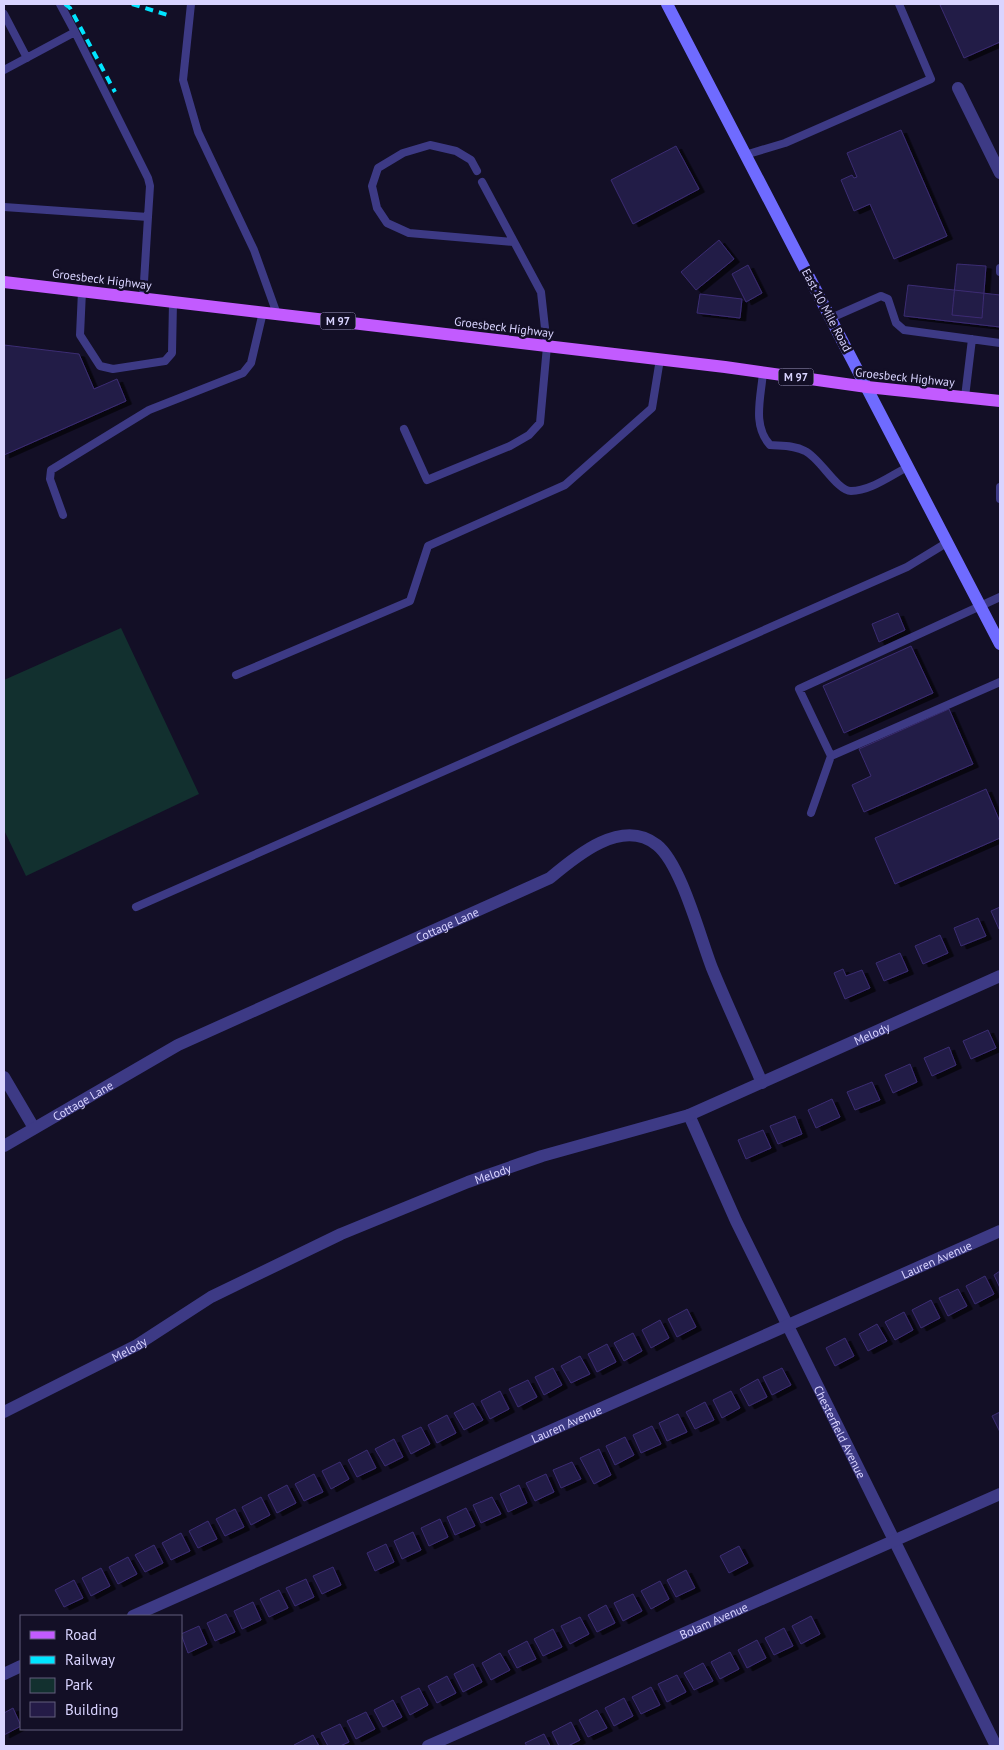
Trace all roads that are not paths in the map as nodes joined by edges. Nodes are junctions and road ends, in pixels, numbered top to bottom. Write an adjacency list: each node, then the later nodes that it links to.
1 (60, 4): 6 (lane)
2 (191, 4): 24 (lane)
3 (667, 4): 10 (main road, East 10 Mile Road)
4 (899, 4): 10 (lane)
5 (4, 14): 7 (lane)
6 (75, 32): 7 (lane); 15 (lane)
7 (27, 58): 8 (lane)
8 (4, 70)
9 (958, 88): 12 (street)
10 (745, 155): 25 (main road, East 10 Mile Road)
11 (477, 171): 16 (lane)
12 (1000, 173)
13 (482, 182): 16 (lane)
14 (4, 207): 15 (lane)
15 (148, 217): 21 (lane)
16 (513, 242): 28 (lane)
17 (1000, 268): 18 (lane)
18 (1000, 272)
19 (4, 282): 20 (main road, Groesbeck Highway / M 97)
20 (82, 291): 21 (main road, Groesbeck Highway / M 97); 22 (lane)
21 (143, 298): 22 (main road, Groesbeck Highway / M 97)
22 (173, 302): 23 (main road, Groesbeck Highway / M 97)
23 (263, 312): 24 (main road, Groesbeck Highway / M 97); 38 (lane)
24 (277, 314): 28 (main road, Groesbeck Highway / M 97)
25 (831, 318): 26 (lane); 31 (main road, East 10 Mile Road)
26 (972, 339): 27 (lane); 32 (lane)
27 (1000, 343)
28 (547, 346): 29 (main road, Groesbeck Highway / M 97); 34 (lane)
29 (660, 359): 30 (main road, Groesbeck Highway / M 97); 43 (lane)
30 (763, 372): 31 (main road, Groesbeck Highway / M 97); 35 (lane)
31 (867, 387): 32 (main road, Groesbeck Highway / M 97); 35 (main road, East 10 Mile Road)
32 (965, 397): 33 (main road, Groesbeck Highway / M 97)
33 (1000, 401)
34 (404, 429)
35 (908, 467): 39 (main road, East 10 Mile Road)
36 (1000, 487): 37 (lane)
37 (1000, 499)
38 (63, 515)
39 (948, 542): 41 (main road, East 10 Mile Road); 47 (lane)
40 (1000, 597): 41 (lane)
41 (981, 606): 42 (main road, East 10 Mile Road); 45 (lane)
42 (1000, 644)
43 (236, 675)
44 (1000, 682): 45 (lane)
45 (831, 756): 46 (lane)
46 (811, 813)
47 (136, 907)
48 (1000, 976): 50 (street, Melody)
49 (4, 1077): 52 (street)
50 (762, 1083): 51 (street, Melody); 52 (street, Cottage Lane)
51 (689, 1115): 55 (street, Chesterfield Avenue); 56 (street, Melody)
52 (34, 1128): 53 (street, Cottage Lane)
53 (4, 1146)
54 (1000, 1231): 55 (street, Lauren Avenue)
55 (789, 1324): 58 (street, Chesterfield Avenue); 59 (street, Lauren Avenue)
56 (4, 1412)
57 (1000, 1494): 58 (street, Bolam Avenue)
58 (893, 1540): 62 (street, Bolam Avenue); 63 (street, Chesterfield Avenue)
59 (135, 1615)
60 (20, 1666): 61 (street)
61 (4, 1674)
62 (428, 1746)
63 (996, 1746)

